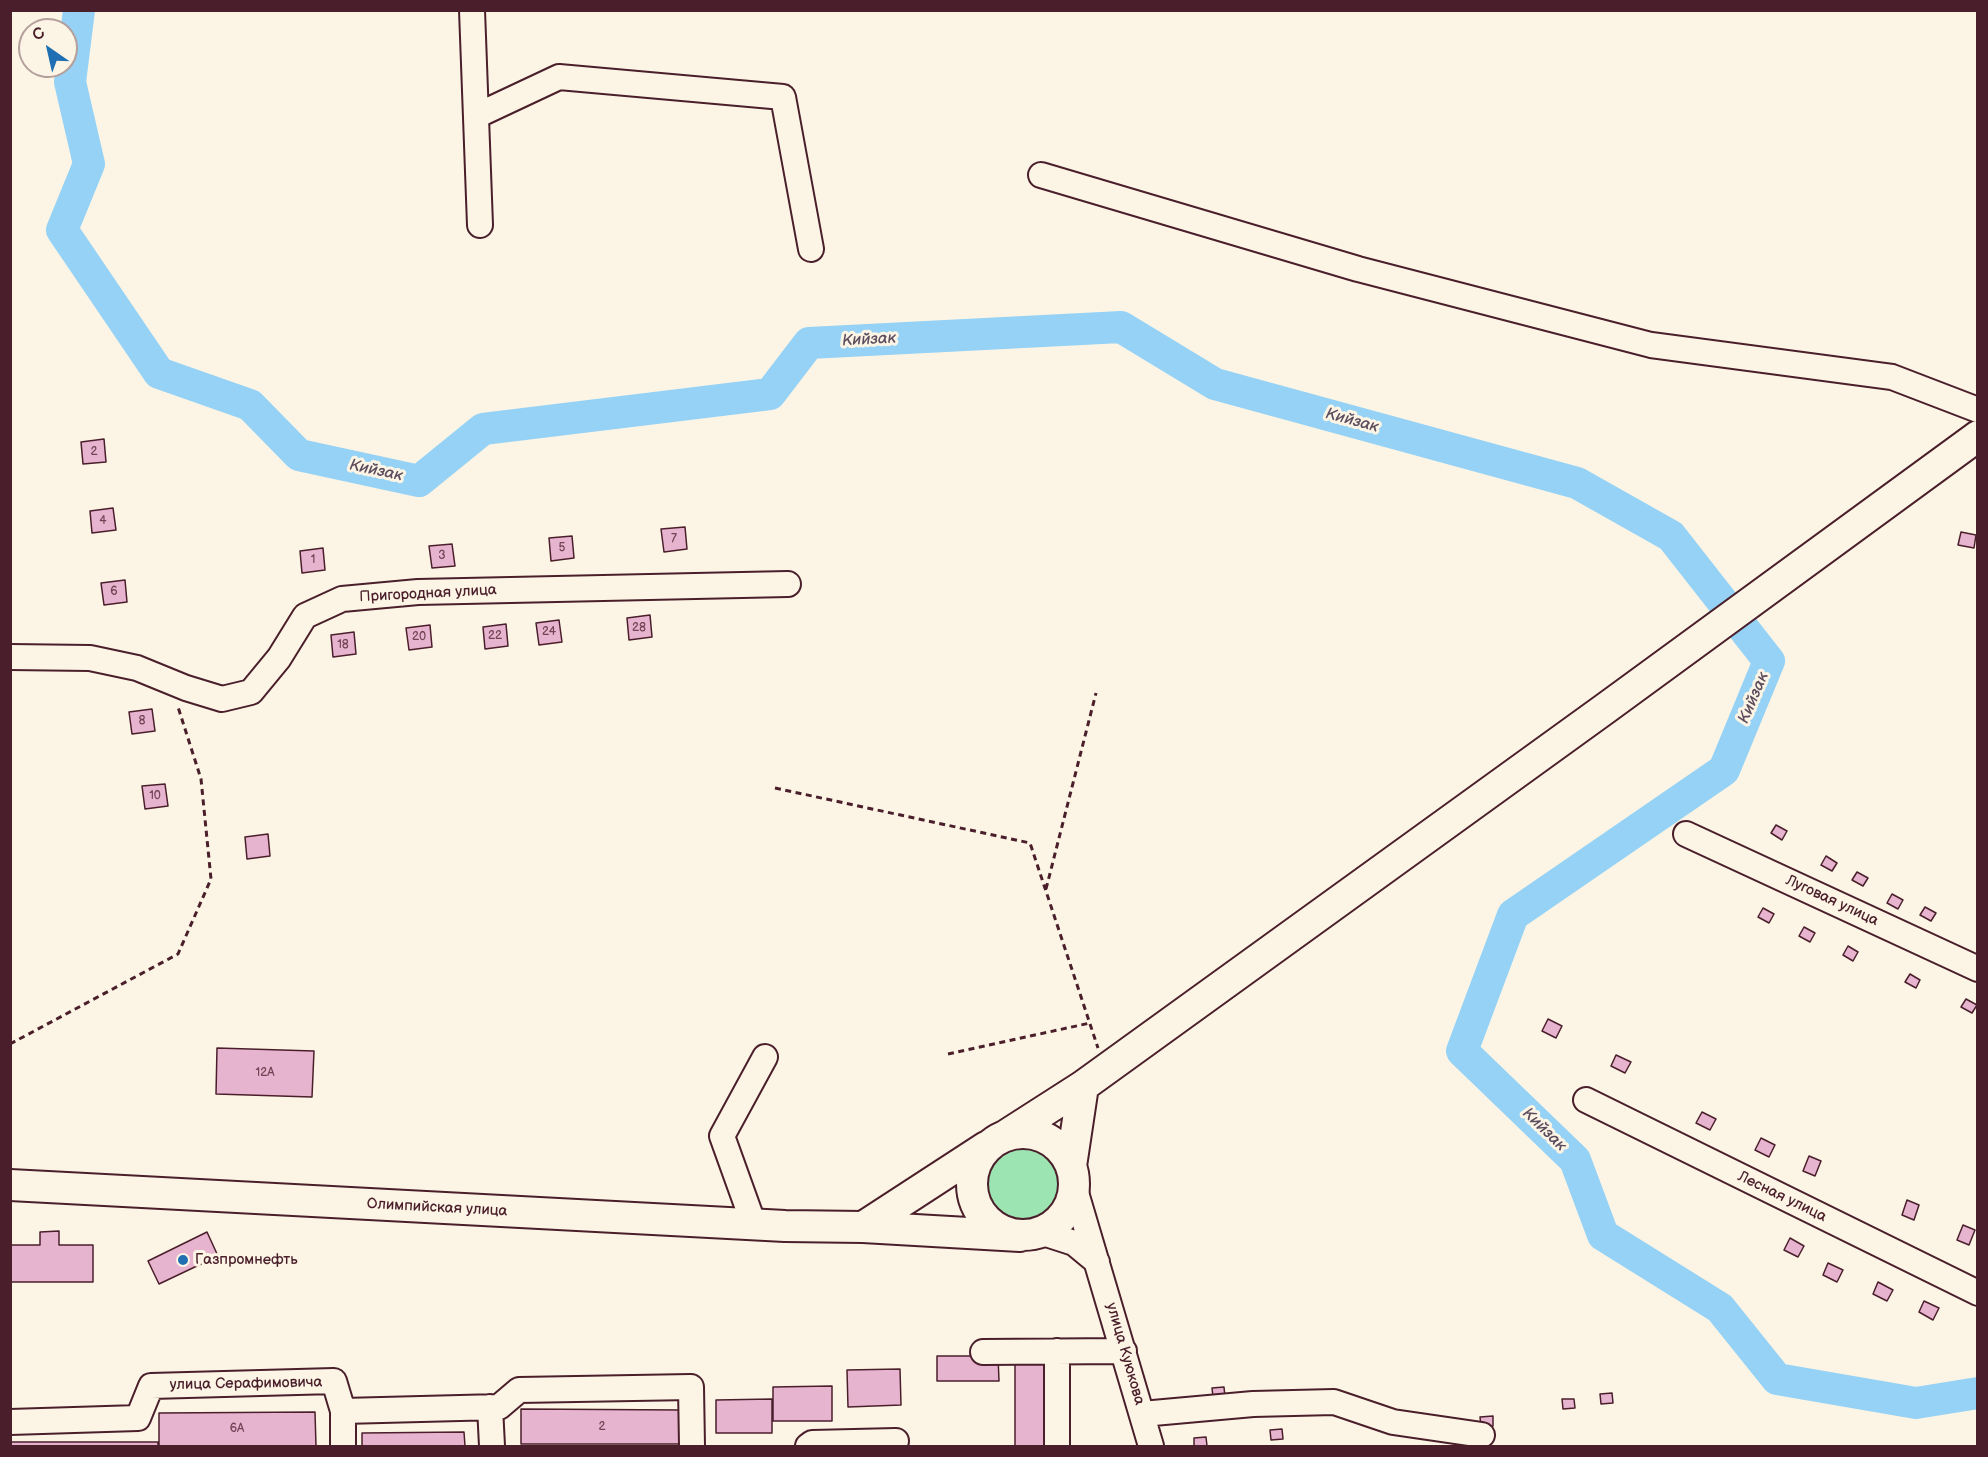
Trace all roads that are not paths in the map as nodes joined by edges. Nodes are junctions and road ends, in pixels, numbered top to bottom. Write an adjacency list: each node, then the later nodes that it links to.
1 (472, 10): 2 (street)
2 (476, 116): 4 (street); 5 (street)
3 (1041, 175): 6 (street)
4 (480, 225)
5 (811, 249)
6 (1977, 410)
7 (1977, 436): 13 (main road)
8 (788, 584): 9 (street, Пригородная улица)
9 (10, 657)
10 (1686, 834): 11 (street, Луговая улица)
11 (1977, 969)
12 (765, 1057): 18 (street)
13 (1094, 1078): 15 (main road); 16 (main road)
14 (1586, 1100): 22 (street, Лесная улица)
15 (996, 1141): 16 (main road); 19 (main road); 20 (main road)
16 (1072, 1176): 20 (main road); 21 (street, улица Куюкова)
17 (10, 1185): 18 (main road, Олимпийская улица)
18 (754, 1225): 19 (main road, Олимпийская улица)
19 (863, 1227): 20 (main road, Олимпийская улица)
20 (1030, 1234): 21 (street)
21 (1097, 1262): 24 (street, улица Куюкова)
22 (1977, 1293)
23 (1057, 1351): 24 (street); 25 (street); 36 (street)
24 (1124, 1351): 28 (street, улица Куюкова)
25 (983, 1352)
26 (490, 1407): 27 (street); 33 (street); 34 (street)
27 (343, 1411): 29 (street, улица Серафимовича); 32 (street)
28 (1142, 1414): 30 (street); 37 (street, улица Куюкова)
29 (10, 1422)
30 (1482, 1435)
31 (896, 1442): 35 (street)
32 (343, 1446)
33 (492, 1446)
34 (692, 1446)
35 (808, 1446)
36 (1058, 1446)
37 (1151, 1446)

